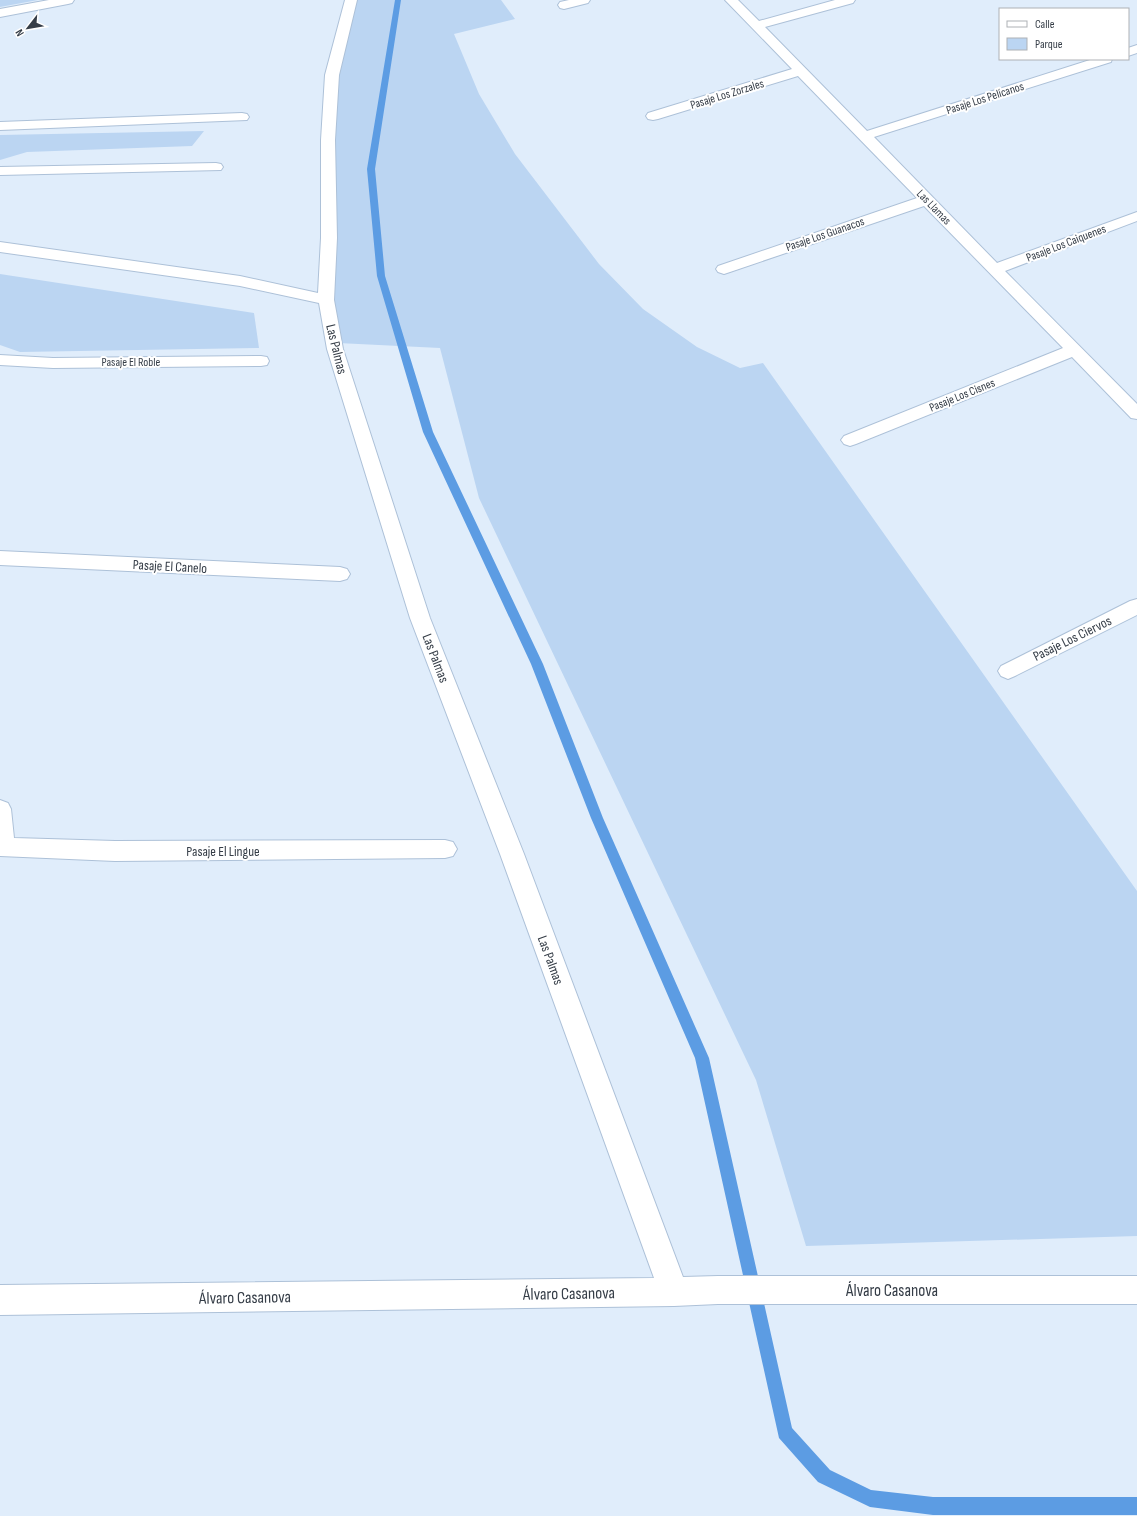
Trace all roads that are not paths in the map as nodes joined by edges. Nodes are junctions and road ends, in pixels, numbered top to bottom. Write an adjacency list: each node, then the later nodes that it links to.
1 (68, 0): 7 (street)
2 (351, 0): 22 (street, Las Palmas)
3 (584, 0): 6 (street)
4 (731, 0): 8 (street, Las Llamas)
5 (849, 0): 8 (street)
6 (564, 5)
7 (0, 13)
8 (756, 26): 10 (street, Las Llamas)
9 (1103, 60): 14 (street, Pasaje Los Pelícanos)
10 (800, 71): 11 (street, Pasaje Los Zorzales); 14 (street, Las Llamas)
11 (653, 116)
12 (242, 117): 13 (street)
13 (0, 126)
14 (864, 136): 17 (street, Las Llamas)
15 (216, 167): 16 (street)
16 (0, 172)
17 (927, 200): 20 (street, Pasaje Los Guanacos); 21 (street, Las Llamas)
18 (1137, 216): 21 (street, Pasaje Los Caiquenes)
19 (0, 247): 22 (street)
20 (724, 269)
21 (995, 269): 23 (street, Las Llamas)
22 (326, 300): 36 (street, Las Palmas)
23 (1074, 350): 26 (street, Las Llamas); 27 (street, Pasaje Los Cisnes)
24 (0, 360): 25 (street, Pasaje El Roble)
25 (261, 361)
26 (1137, 414)
27 (850, 440)
28 (0, 558): 29 (street, Pasaje El Canelo)
29 (340, 574)
30 (1137, 606): 31 (street, Pasaje Los Ciervos)
31 (1008, 671)
32 (0, 809): 33 (street)
33 (2, 847): 34 (street, Pasaje El Lingue)
34 (445, 849)
35 (1137, 1290): 36 (street, Álvaro Casanova)
36 (674, 1292): 37 (street, Álvaro Casanova)
37 (0, 1300)

